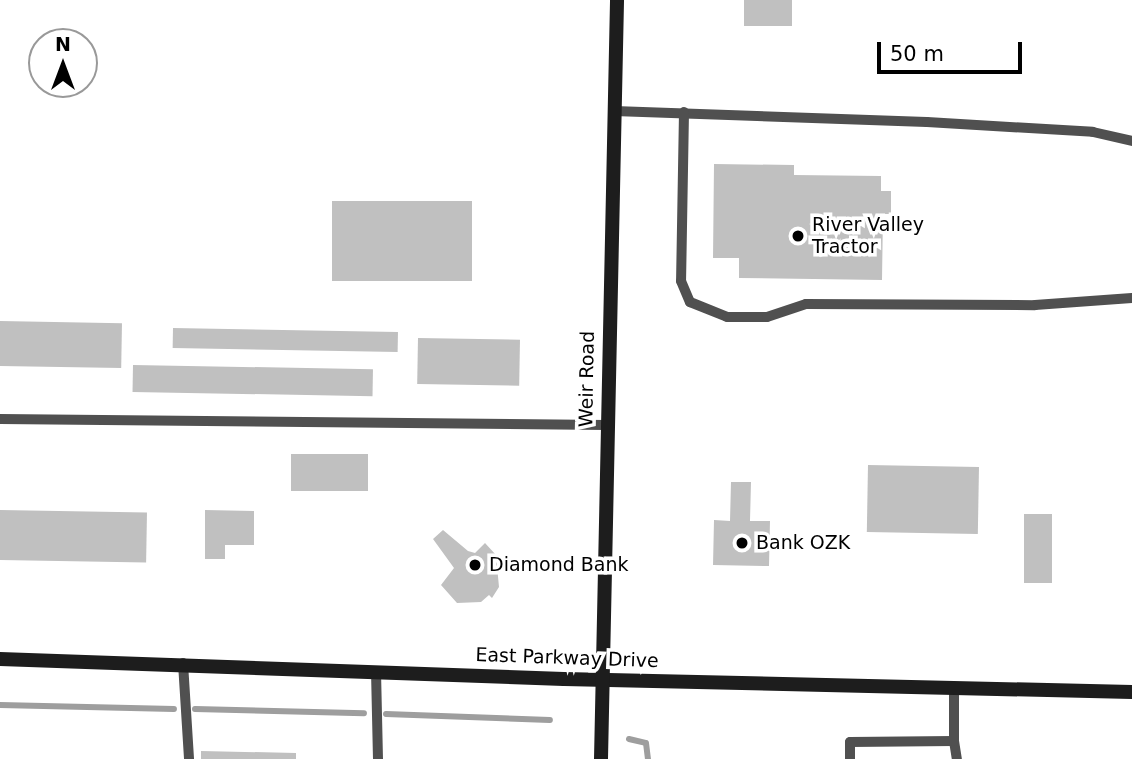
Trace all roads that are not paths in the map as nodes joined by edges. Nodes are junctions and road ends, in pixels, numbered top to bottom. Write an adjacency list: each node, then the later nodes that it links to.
1 (617, 0): 2 (main road, Weir Road)
2 (614, 111): 3 (lane); 7 (main road, Weir Road)
3 (684, 112): 4 (lane); 5 (lane)
4 (1132, 141)
5 (1132, 298)
6 (0, 419): 7 (lane)
7 (606, 425): 11 (main road, Weir Road)
8 (0, 659): 9 (main road, East Parkway Drive)
9 (183, 663): 10 (main road, East Parkway Drive); 15 (lane)
10 (376, 671): 11 (main road, East Parkway Drive); 16 (lane)
11 (602, 679): 12 (main road, East Parkway Drive); 17 (main road, Weir Road)
12 (954, 688): 13 (main road, East Parkway Drive); 14 (lane)
13 (1132, 692)
14 (954, 741): 18 (lane); 19 (lane)
15 (189, 759)
16 (377, 759)
17 (601, 759)
18 (850, 759)
19 (957, 759)

